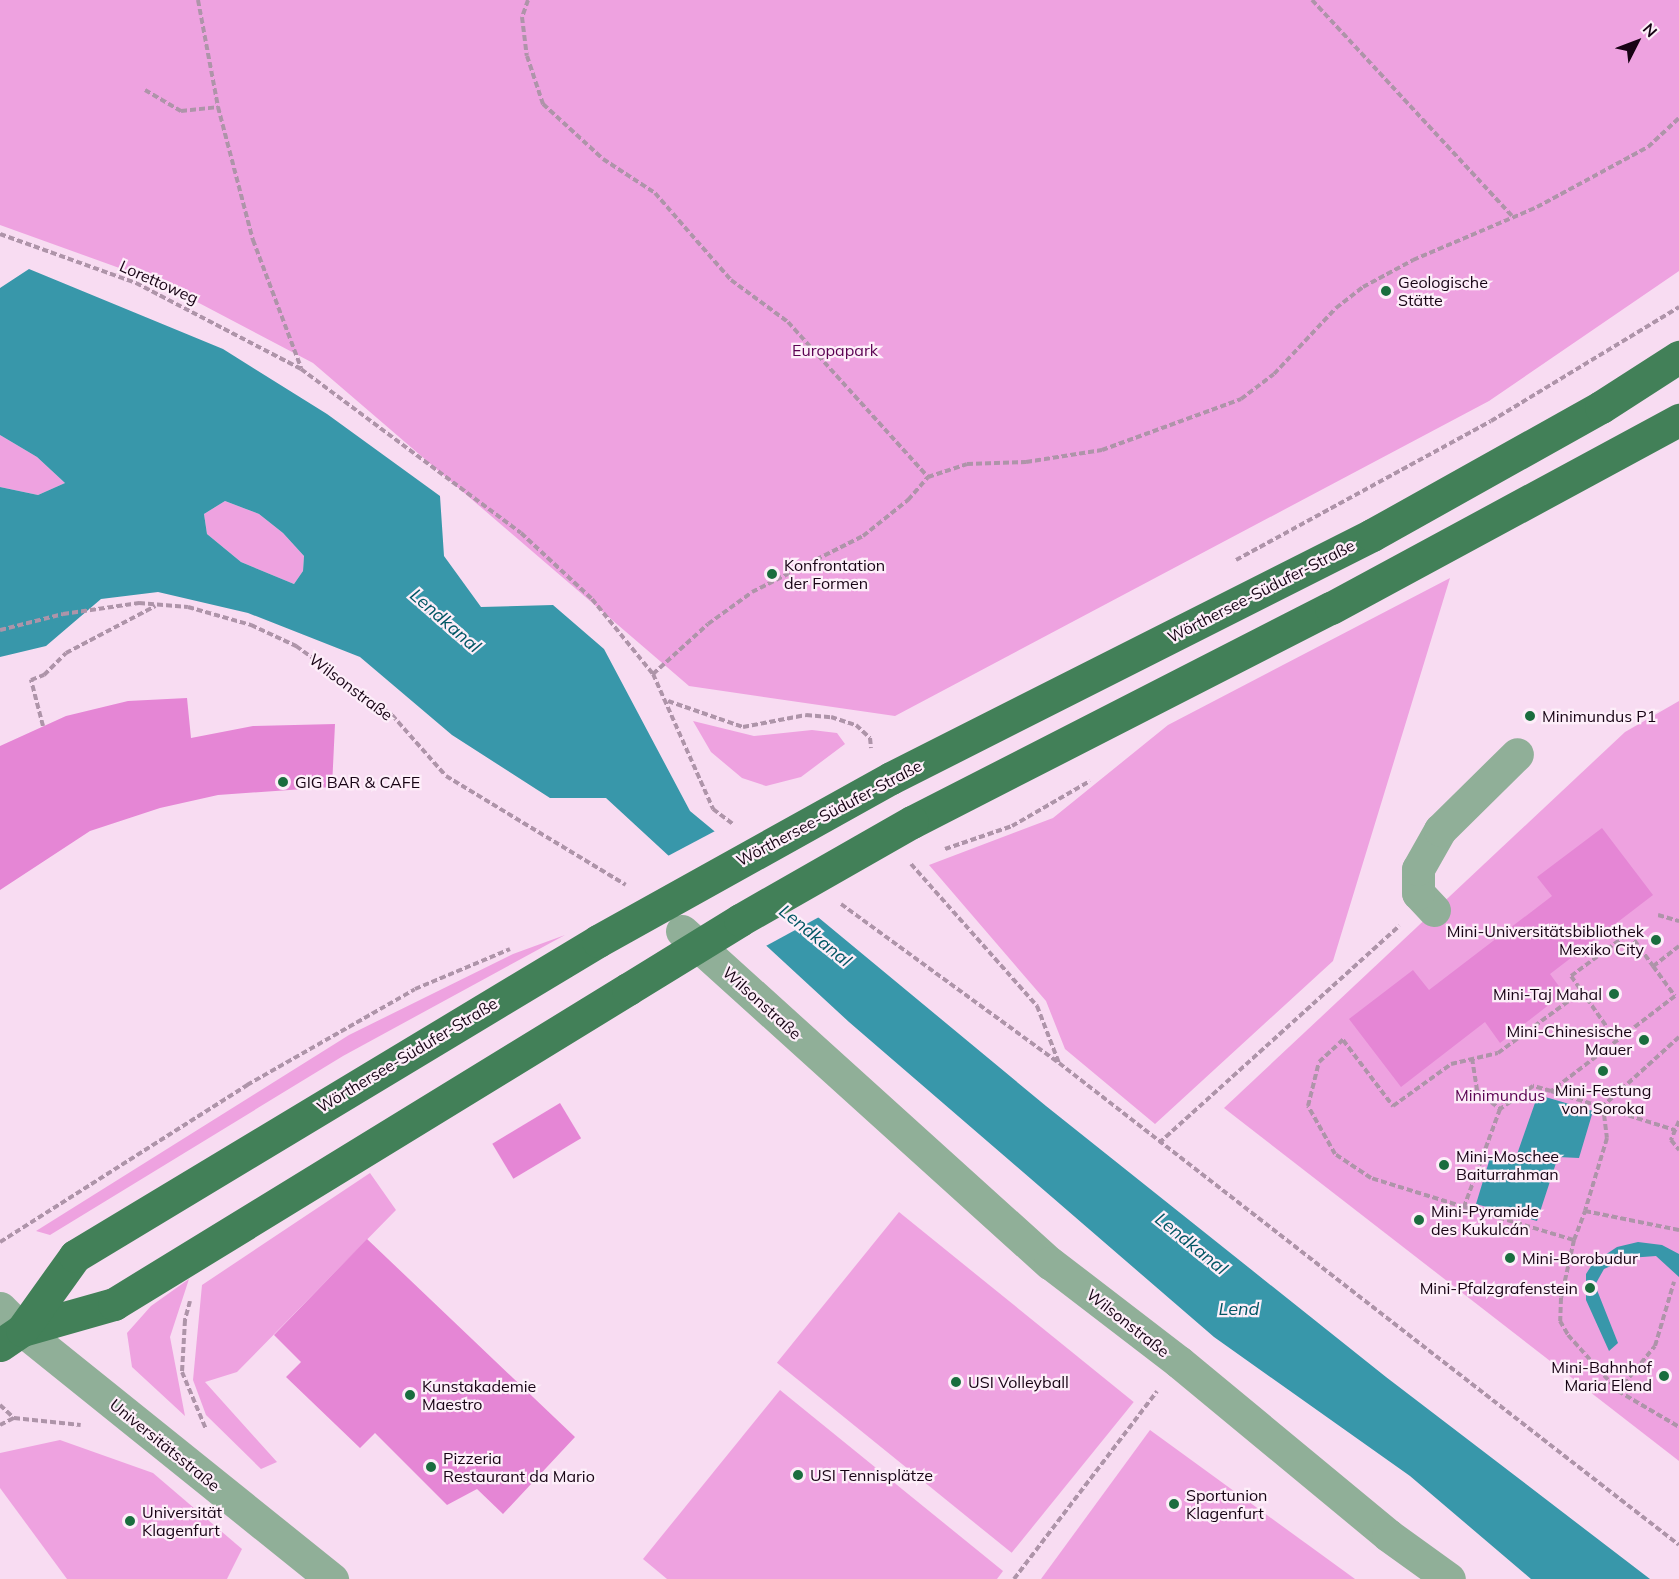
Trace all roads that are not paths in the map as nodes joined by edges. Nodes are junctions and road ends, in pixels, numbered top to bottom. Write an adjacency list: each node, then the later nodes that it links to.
1 (1679, 357): 6 (main road, Wörthersee-Südufer-Straße, bridge)
2 (1678, 421): 6 (main road, bridge)
3 (1516, 754): 4 (street)
4 (1430, 905)
5 (682, 931): 8 (street, Wilsonstraße)
6 (7, 1328): 7 (street, Universitätsstraße)
7 (332, 1579)
8 (1449, 1579)

